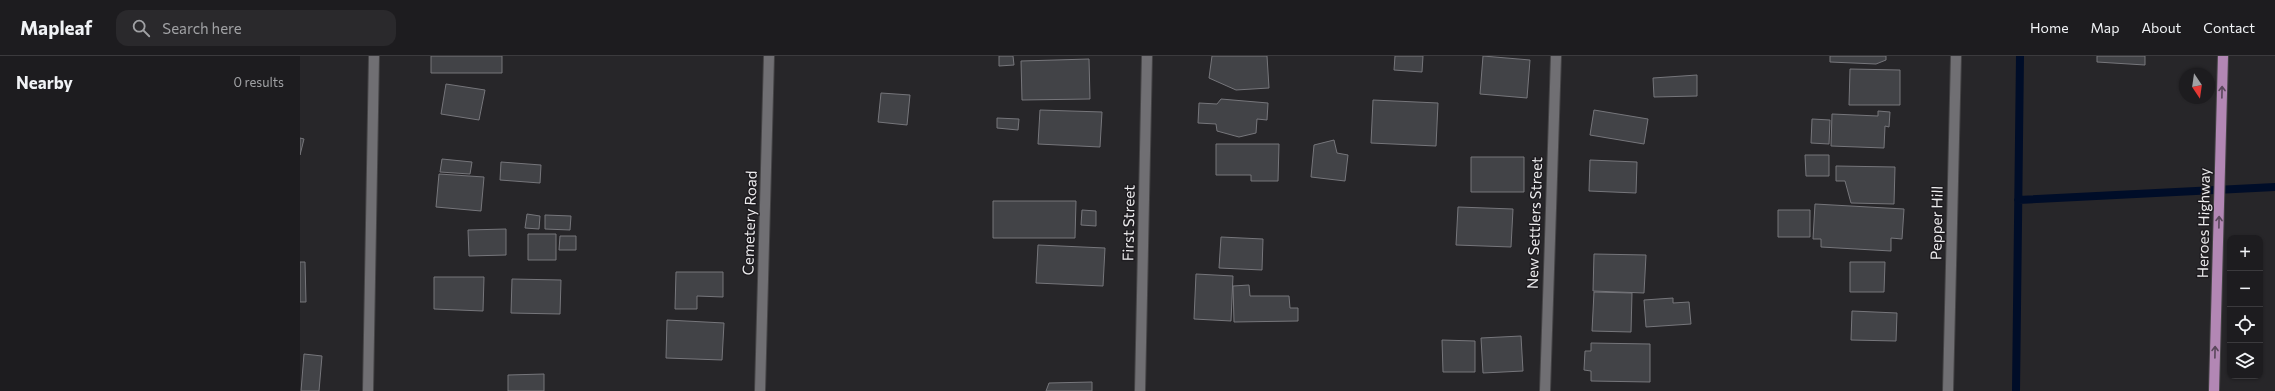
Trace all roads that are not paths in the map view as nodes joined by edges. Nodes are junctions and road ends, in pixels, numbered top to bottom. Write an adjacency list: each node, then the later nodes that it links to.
1 (374, 56): 7 (street)
2 (770, 56): 8 (street, Cemetery Road)
3 (1147, 56): 9 (street, First Street)
4 (1556, 56): 10 (street, New Settlers Street)
5 (1956, 56): 11 (street, Pepper Hill)
6 (2223, 56): 12 (main road, Heroes Highway, one-way to 6)
7 (368, 391)
8 (760, 391)
9 (1140, 391)
10 (1545, 391)
11 (1948, 391)
12 (2214, 391)

